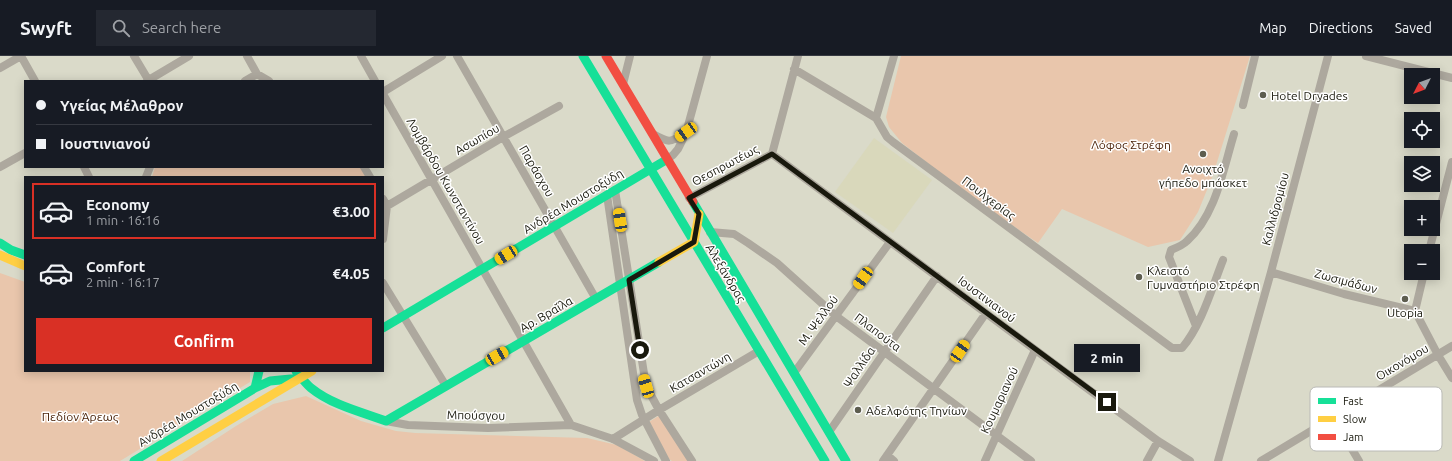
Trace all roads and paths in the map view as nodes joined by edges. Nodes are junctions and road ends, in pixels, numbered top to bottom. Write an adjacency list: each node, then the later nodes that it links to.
1 (21, 56): 17 (street); 21 (street)
2 (134, 56): 22 (street)
3 (189, 56): 23 (street)
4 (247, 56): 19 (street)
5 (361, 56): 26 (street)
6 (442, 56): 28 (street)
7 (457, 56): 36 (street, Παράσχου)
8 (583, 56): 42 (street, Αλεξάνδρας)
9 (606, 56): 27 (street, Αλεξάνδρας)
10 (630, 56): 27 (street)
11 (707, 56): 34 (street)
12 (798, 56): 18 (street)
13 (1255, 56): 30 (street)
14 (1328, 56): 61 (street, Καλλιδρομίου)
15 (1366, 56): 20 (street)
16 (892, 57): 32 (street)
17 (0, 68)
18 (794, 69): 32 (street); 38 (street)
19 (257, 74): 24 (street); 25 (street)
20 (1452, 78)
21 (34, 80)
22 (147, 80)
23 (150, 80)
24 (247, 80)
25 (267, 80)
26 (374, 80)
27 (623, 84): 33 (street, Αλεξάνδρας)
28 (384, 92)
29 (384, 95): 43 (street, Λομβάρδου Κωνσταντίνου)
30 (1243, 105)
31 (559, 106): 36 (street, Ασωπίου)
32 (876, 118): 72 (street, Πουλχερίας)
33 (650, 132): 34 (street); 39 (street, Αλεξάνδρας)
34 (686, 132): 39 (street)
35 (1234, 134): 72 (street)
36 (504, 137): 43 (street, Ασωπίου); 50 (street, Παράσχου)
37 (24, 154): 41 (street)
38 (772, 154): 46 (street, Θεσπρωτέως); 53 (street, Ιουστινιανού)
39 (666, 160): 42 (street, Ανδρέα Μουστοξύδη); 46 (street, Αλεξάνδρας)
40 (1452, 162): 55 (street)
41 (0, 168)
42 (651, 169): 44 (street, Ανδρέα Μουστοξύδη); 52 (street, Αλεξάνδρας)
43 (431, 180): 47 (street, Ασωπίου); 60 (street, Λομβάρδου Κωνσταντίνου)
44 (615, 190): 45 (street, Ανδρέα Μουστοξύδη); 63 (street)
45 (607, 195): 50 (street, Ανδρέα Μουστοξύδη); 66 (street)
46 (689, 198): 48 (street, Αλεξάνδρας)
47 (385, 202): 49 (street)
48 (699, 214): 51 (street, Αλεξάνδρας); 52 (street)
49 (384, 220)
50 (554, 226): 60 (street, Ανδρέα Μουστοξύδη); 67 (street, Παράσχου)
51 (710, 232): 71 (street, Πλαπούτα); 81 (street, Αλεξάνδρας)
52 (694, 242): 63 (street, Αρ. Βραΐλα); 77 (street, Αλεξάνδρας)
53 (890, 242): 62 (street, Ιουστινιανού); 71 (street, Μ. Ψελλού)
54 (0, 243): 57 (street)
55 (1431, 244)
56 (0, 255): 59 (street)
57 (24, 255)
58 (1223, 260): 72 (street)
59 (24, 266)
60 (482, 269): 70 (street, Ανδρέα Μουστοξύδη); 74 (street, Λομβάρδου Κωνσταντίνου)
61 (1271, 272): 68 (street, Ζωσιμάδων); 111 (street, Καλλιδρομίου)
62 (937, 276): 69 (street, Ιουστινιανού); 78 (street, Ψαλλίδα)
63 (629, 280): 66 (street, Αρ. Βραΐλα); 88 (street)
64 (1422, 280): 68 (street)
65 (384, 285): 70 (street)
66 (619, 286): 67 (street, Αρ. Βραΐλα); 89 (street)
67 (596, 299): 74 (street, Αρ. Βραΐλα)
68 (1415, 310): 79 (street)
69 (986, 313): 76 (street, Ιουστινιανού); 87 (street)
70 (403, 316): 73 (street, Ανδρέα Μουστοξύδη); 84 (street)
71 (836, 316): 78 (street, Πλαπούτα); 81 (street, Μ. Ψελλού)
72 (1196, 326)
73 (384, 327)
74 (523, 341): 84 (street, Αρ. Βραΐλα); 91 (street, Λομβάρδου Κωνσταντίνου)
75 (1452, 346): 79 (street, Οικονόμου)
76 (1036, 350): 94 (street, Κουμαριανού); 96 (street, Ιουστινιανού)
77 (759, 351): 88 (street, Κατσαντώνη); 104 (street, Αλεξάνδρας)
78 (884, 352): 87 (street, Πλαπούτα); 93 (street, Ψαλλίδα)
79 (1438, 355): 83 (street); 85 (street, Οικονόμου)
80 (259, 372): 86 (street)
81 (794, 373): 93 (street, Αλεξάνδρας)
82 (299, 374): 86 (street, Ανδρέα Μουστοξύδη); 90 (street, Μπούσγου); 100 (street, Ανδρέα Μουστοξύδη)
83 (1452, 378)
84 (446, 386): 90 (street, Αρ. Βραΐλα)
85 (1384, 387)
86 (255, 388): 99 (street, Ανδρέα Μουστοξύδη)
87 (934, 389): 94 (street, Πλαπούτα); 98 (street)
88 (659, 410): 89 (street, Κατσαντώνη); 103 (street)
89 (644, 419): 95 (street, Κατσαντώνη); 102 (street)
90 (386, 421): 91 (street, Μπούσγου)
91 (571, 425): 95 (street, Μπούσγου)
92 (1310, 431): 112 (street, Οικονόμου)
93 (829, 432): 105 (street, Αλεξάνδρας)
94 (996, 435): 107 (street, Κουμαριανού); 108 (street, Πλαπούτα)
95 (613, 439): 101 (street, Μπούσγου)
96 (1158, 441): 109 (street); 110 (street, Ιουστινιανού)
97 (1353, 451): 113 (street)
98 (885, 458): 106 (street)
99 (134, 461)
100 (161, 461)
101 (654, 461)
102 (666, 461)
103 (692, 461)
104 (825, 461)
105 (846, 461)
106 (894, 461)
107 (985, 461)
108 (1031, 461)
109 (1147, 461)
110 (1190, 461)
111 (1218, 461)
112 (1261, 461)
113 (1359, 461)

